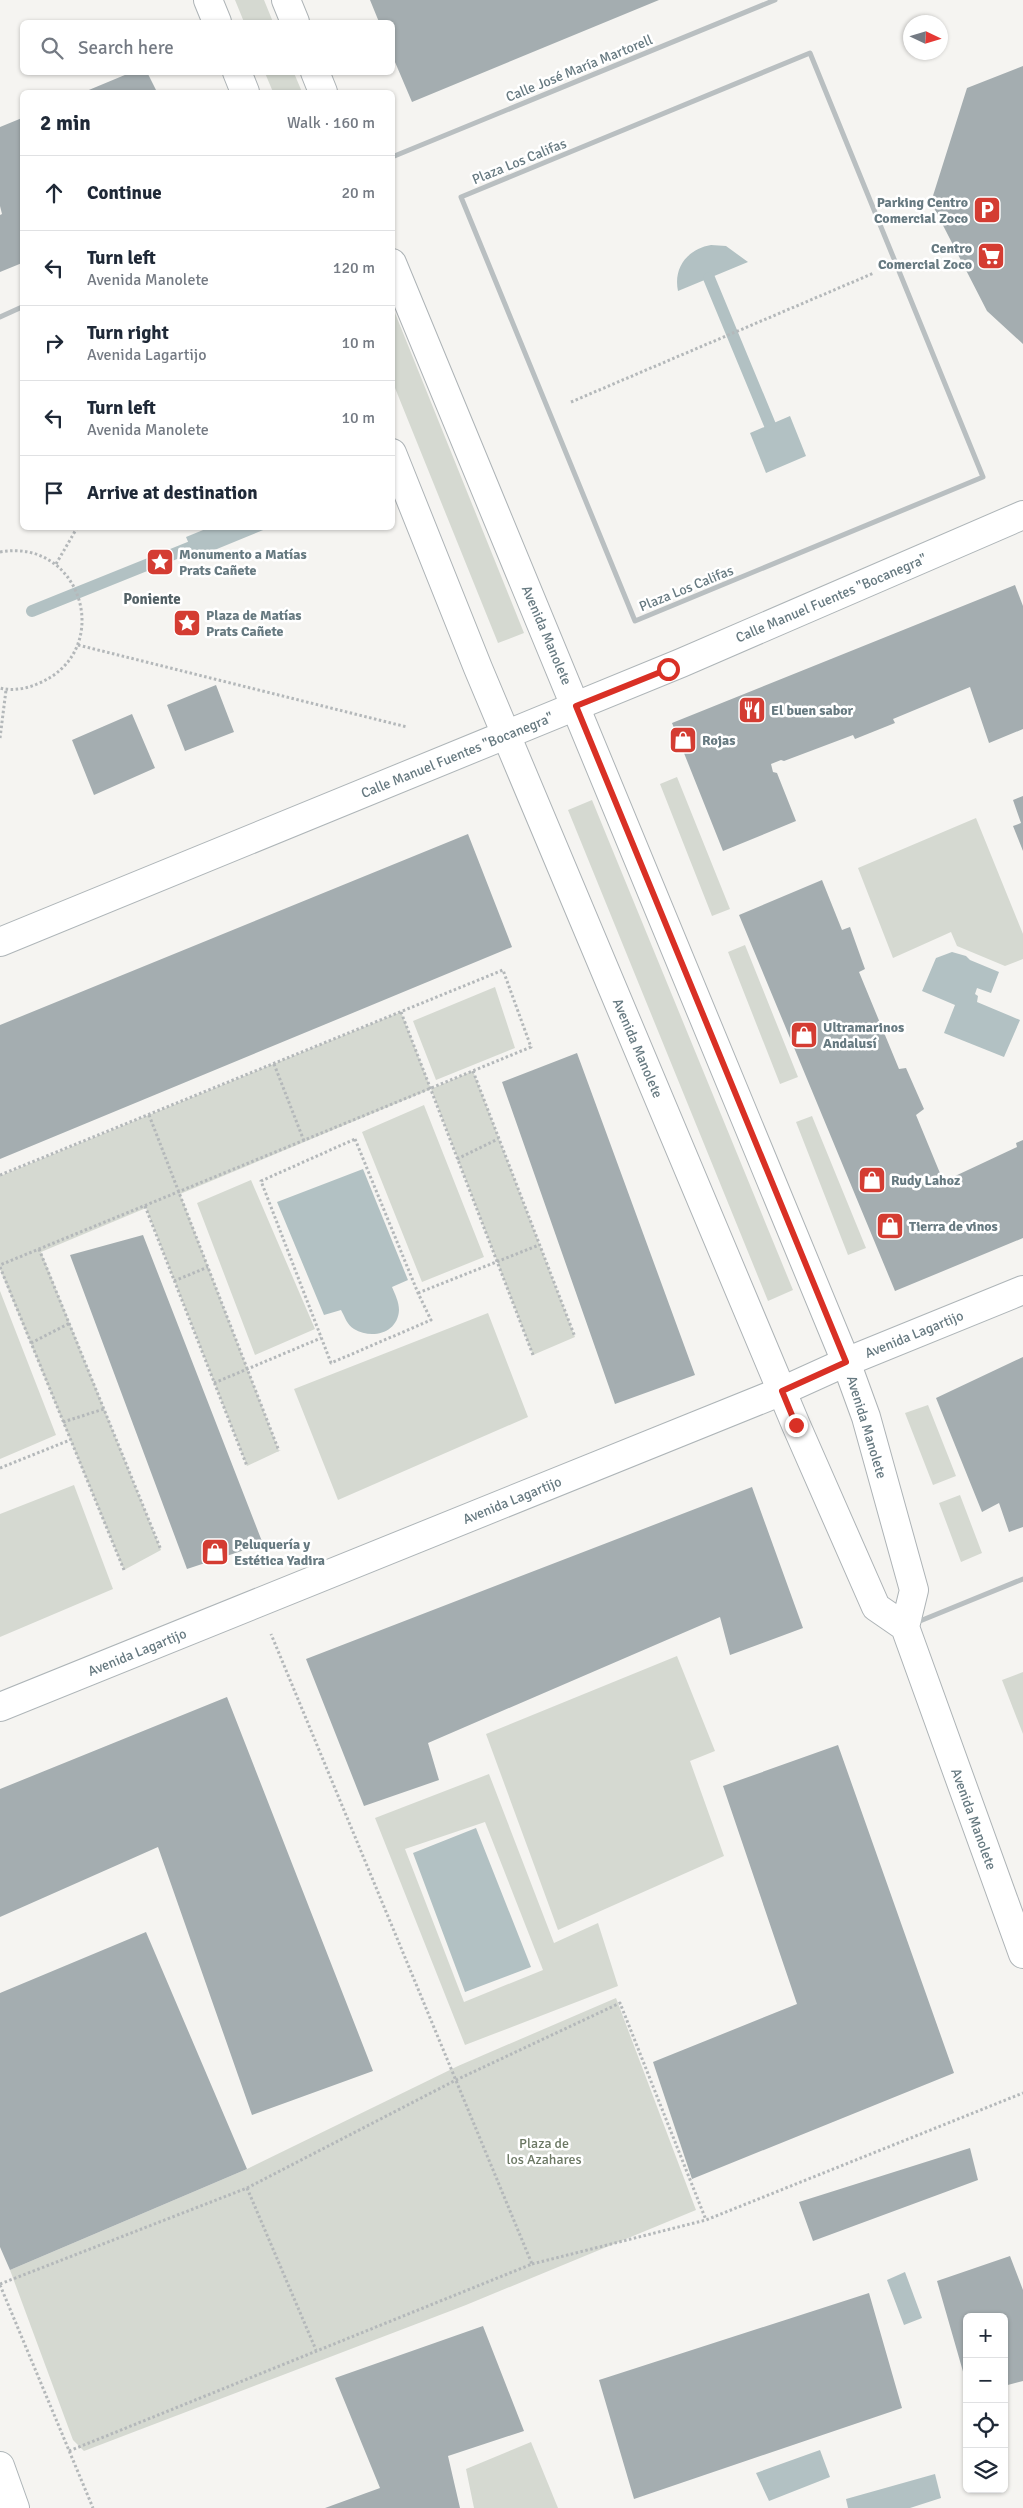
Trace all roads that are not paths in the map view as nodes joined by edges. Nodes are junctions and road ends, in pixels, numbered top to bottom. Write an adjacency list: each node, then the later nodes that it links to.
1 (208, 0): 4 (main road)
2 (286, 0): 5 (main road)
3 (775, 0): 10 (street, Calle José María Martorell)
4 (216, 20)
5 (294, 20)
6 (238, 75): 8 (main road)
7 (316, 75): 9 (main road)
8 (244, 90)
9 (322, 90)
10 (395, 156)
11 (395, 270): 17 (main road, Avenida Manolete)
12 (20, 309): 13 (street)
13 (0, 316)
14 (548, 411): 14 (street, Plaza Los Califas)
15 (395, 460): 18 (main road, Avenida Manolete)
16 (1023, 515): 17 (main road, Calle Manuel Fuentes "Bocanegra")
17 (576, 706): 18 (main road, Calle Manuel Fuentes "Bocanegra"); 21 (main road, Avenida Manolete)
18 (507, 734): 19 (main road, Calle Manuel Fuentes "Bocanegra"); 22 (main road, Avenida Manolete)
19 (0, 942)
20 (1023, 1290): 21 (main road, Avenida Lagartijo)
21 (846, 1362): 22 (main road, Avenida Lagartijo); 24 (main road, Avenida Manolete)
22 (782, 1391): 24 (main road, Avenida Manolete); 25 (main road, Avenida Lagartijo)
23 (1023, 1579): 24 (street)
24 (906, 1627): 26 (main road, Avenida Manolete)
25 (0, 1707)
26 (1023, 1954)
27 (0, 2466): 28 (main road)
28 (15, 2508)

